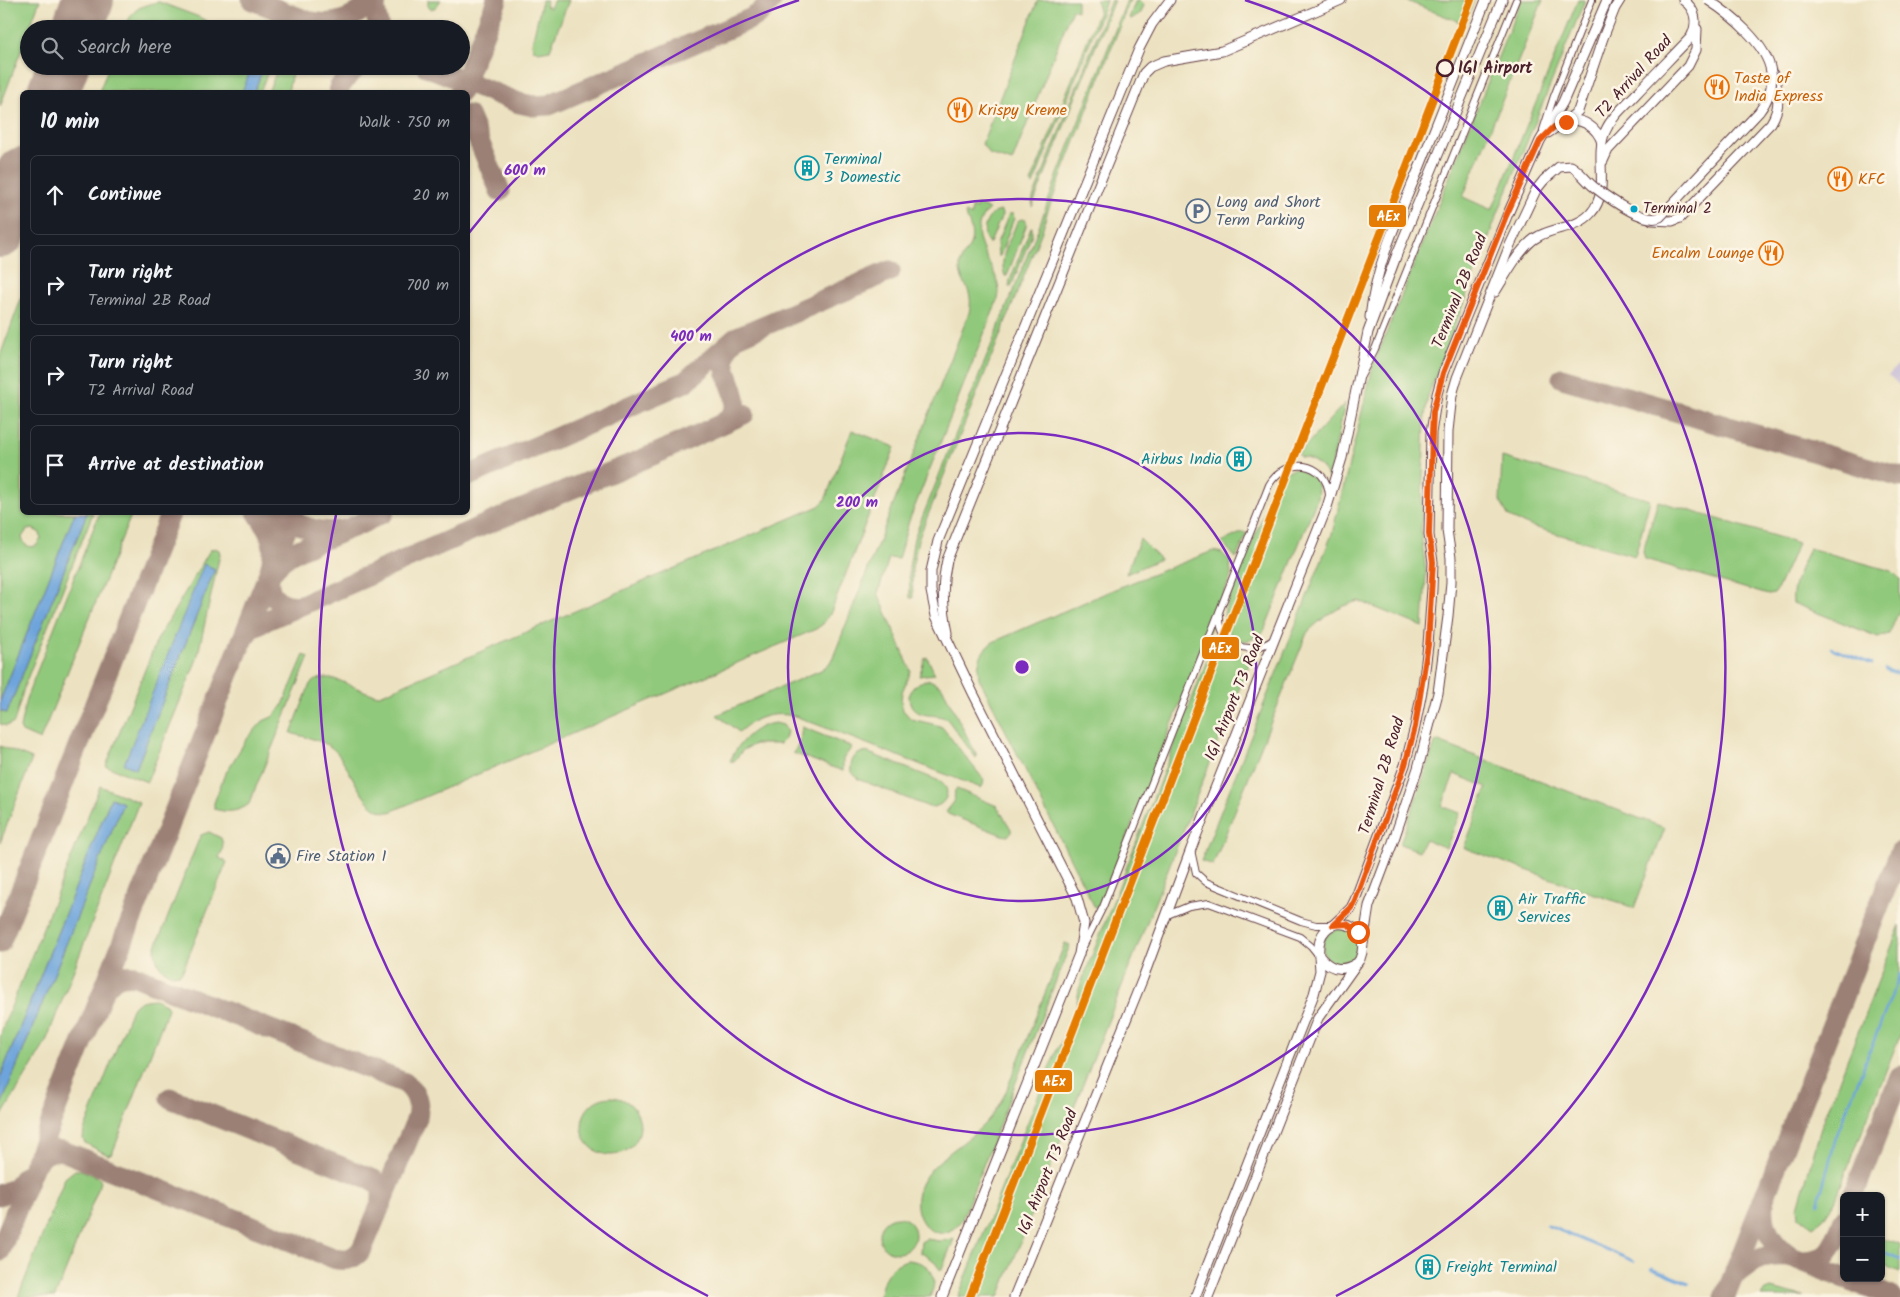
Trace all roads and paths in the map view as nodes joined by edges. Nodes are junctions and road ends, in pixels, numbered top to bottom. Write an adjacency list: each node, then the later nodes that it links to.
1 (1170, 0): 26 (main road)
2 (1341, 0): 26 (main road)
3 (1486, 0): 19 (main road)
4 (1502, 0): 19 (main road, IGI Airport T3 Road)
5 (1516, 0): 20 (street)
6 (1592, 0): 14 (street)
7 (1607, 0): 14 (main road, Terminal 2B Road)
8 (1620, 0): 13 (main road, T2 Arrival Road)
9 (1683, 0): 11 (main road)
10 (1708, 0): 12 (main road, bridge)
11 (1695, 16): 15 (main road, T2 Arrival Road); 16 (main road)
12 (1770, 67): 17 (main road, bridge); 17 (main road, bridge)
13 (1566, 122): 14 (main road, T2 Arrival Road); 15 (main road)
14 (1540, 141): 23 (main road, Terminal 2B Road)
15 (1602, 143): 16 (main road, T2 Arrival Road)
16 (1602, 166): 18 (main road, T2 Arrival Road)
17 (1651, 220): 18 (main road, Terminal 2B Road, bridge)
18 (1485, 306): 22 (main road, Terminal 2B Road)
19 (1368, 332): 20 (main road, IGI Airport T3 Road)
20 (1359, 380): 21 (main road, IGI Airport T3 Road)
21 (1327, 507): 24 (street); 25 (main road, IGI Airport T3 Road)
22 (1451, 582): 23 (main road); 30 (main road, Terminal 2B Road)
23 (1432, 589): 29 (main road, Terminal 2B Road)
24 (1222, 607): 25 (street); 31 (street)
25 (1280, 629): 27 (main road, IGI Airport T3 Road)
26 (952, 648): 31 (main road)
27 (1191, 849): 28 (main road, IGI Airport T3 Road); 29 (street)
28 (1165, 916): 32 (street); 35 (main road, IGI Airport T3 Road)
29 (1333, 925): 30 (main road); 32 (main road)
30 (1364, 944): 33 (main road)
31 (1080, 954): 34 (main road)
32 (1319, 956): 33 (main road); 36 (main road)
33 (1355, 964): 37 (main road)
34 (942, 1297)
35 (1014, 1297)
36 (1195, 1297)
37 (1208, 1297)

